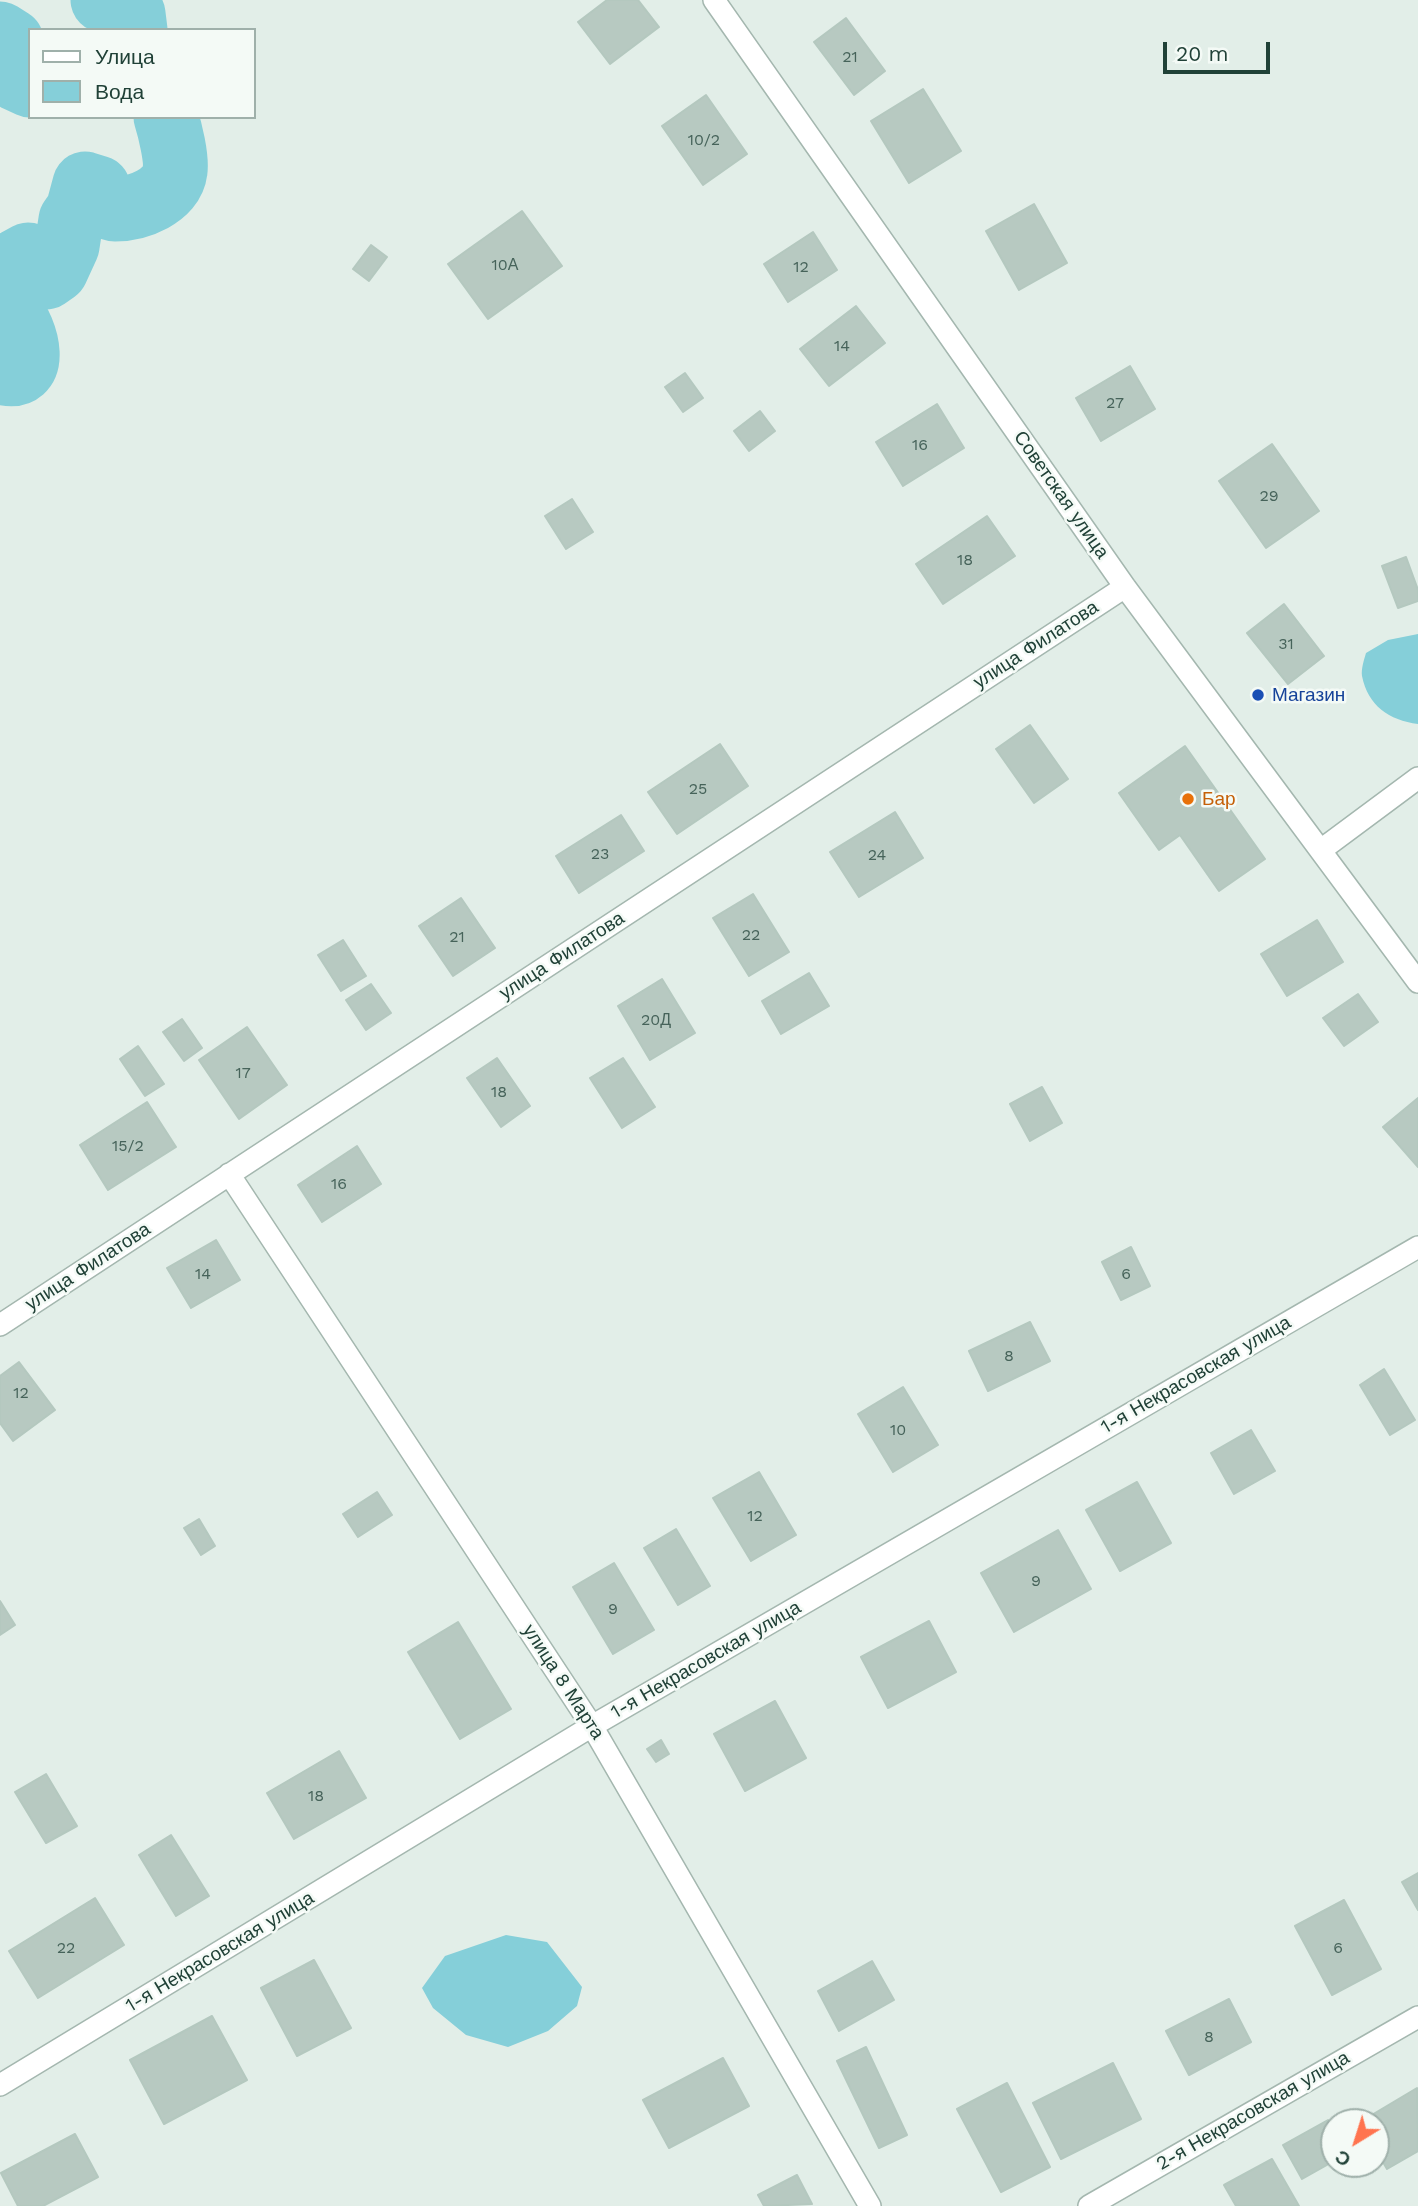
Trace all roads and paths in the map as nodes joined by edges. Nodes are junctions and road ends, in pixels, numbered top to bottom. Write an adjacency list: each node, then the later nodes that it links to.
1 (714, 0): 2 (street, Советская улица)
2 (1125, 587): 4 (street, Советская улица); 6 (street, улица Филатова)
3 (1418, 778): 4 (street)
4 (1321, 850): 5 (street, Советская улица)
5 (1418, 982)
6 (229, 1174): 8 (street, улица Филатова); 9 (street, улица 8 Марта)
7 (1418, 1247): 9 (street, 1-я Некрасовская улица)
8 (0, 1325)
9 (592, 1726): 11 (street, 1-я Некрасовская улица); 12 (street, улица 8 Марта)
10 (1418, 2017): 13 (street, 2-я Некрасовская улица)
11 (0, 2085)
12 (870, 2206)
13 (1089, 2206)

